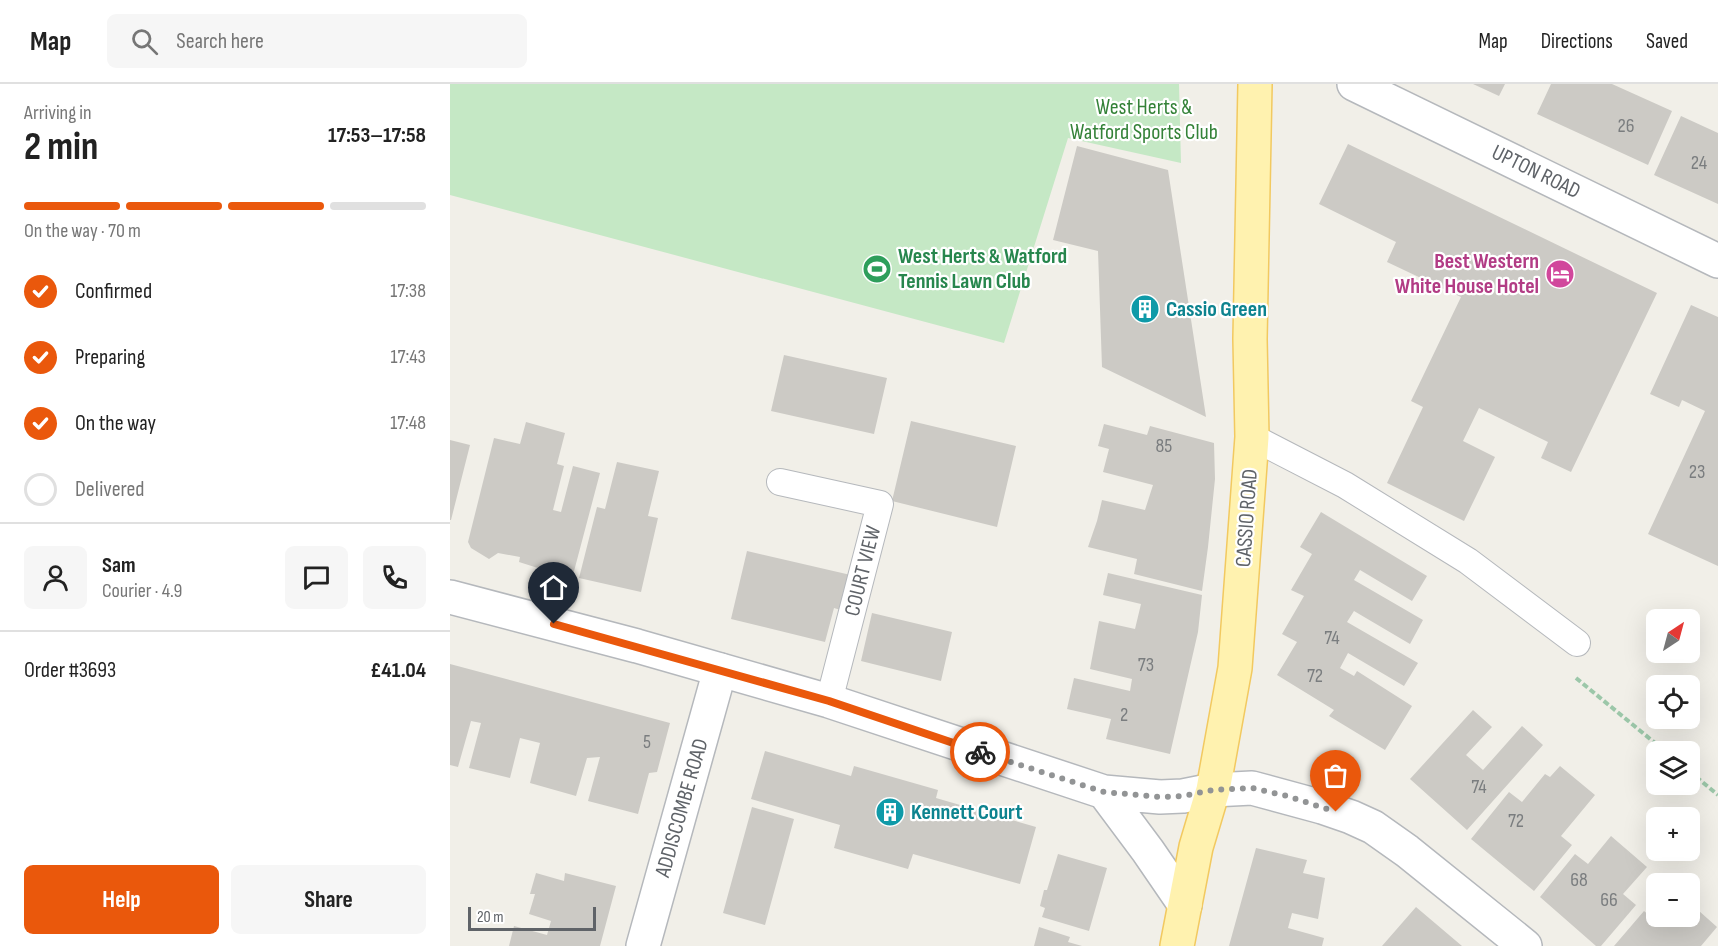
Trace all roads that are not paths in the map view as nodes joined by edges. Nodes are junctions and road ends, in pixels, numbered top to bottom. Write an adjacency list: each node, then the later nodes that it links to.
1 (1255, 84): 4 (main road, CASSIO ROAD)
2 (1354, 84): 3 (street, UPTON ROAD)
3 (1718, 261)
4 (1252, 437): 7 (lane); 10 (main road, CASSIO ROAD)
5 (780, 482): 9 (lane, COURT VIEW)
6 (450, 597): 8 (street)
7 (1577, 643)
8 (720, 670): 9 (street); 13 (street, ADDISCOMBE ROAD)
9 (829, 701): 11 (street)
10 (1213, 790): 11 (street); 12 (main road, CASSIO ROAD); 15 (street)
11 (1104, 792): 12 (street)
12 (1185, 905): 14 (main road, CASSIO ROAD)
13 (643, 946)
14 (1177, 946)
15 (1525, 946)

